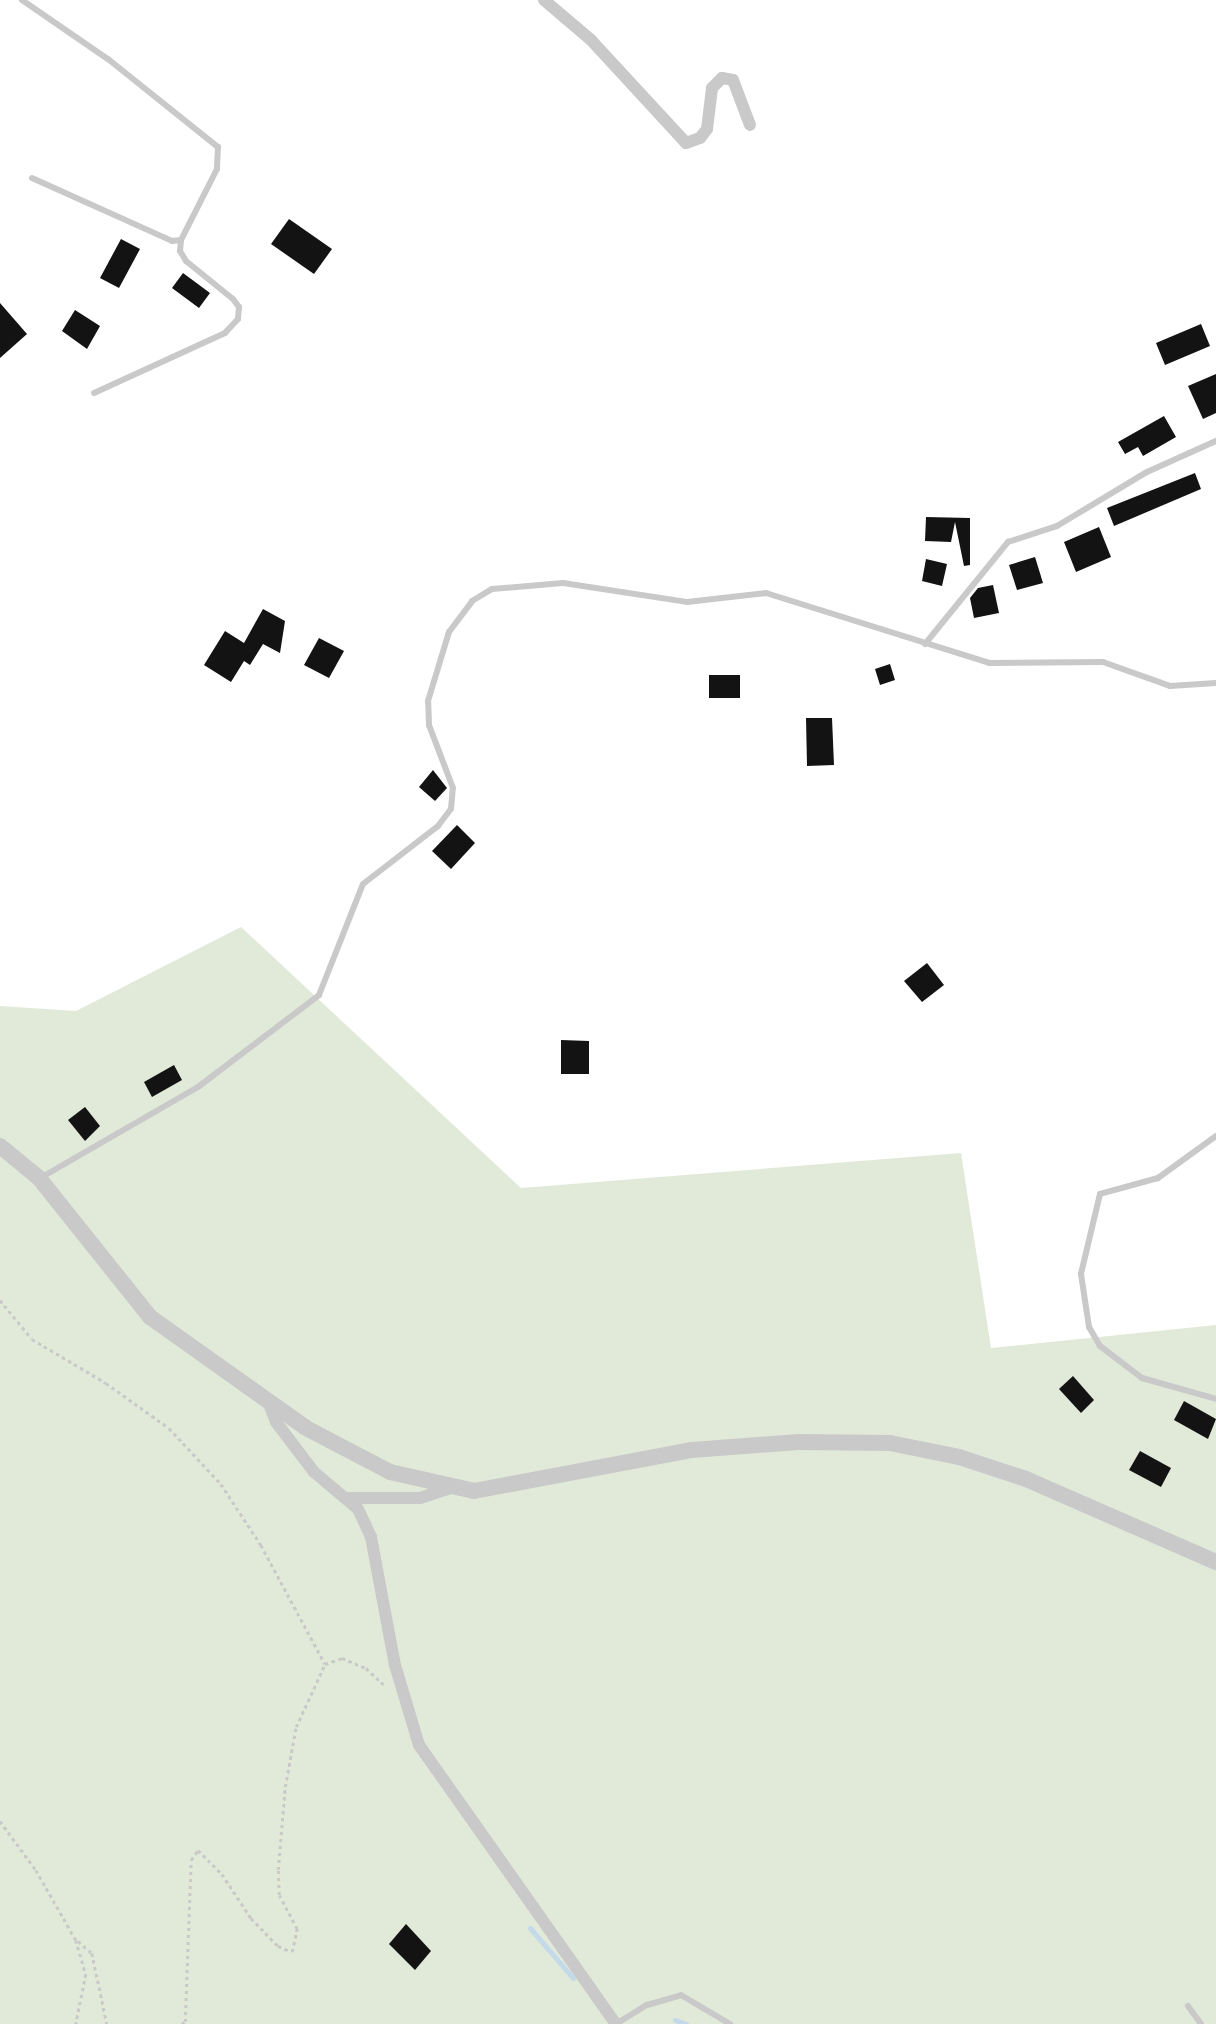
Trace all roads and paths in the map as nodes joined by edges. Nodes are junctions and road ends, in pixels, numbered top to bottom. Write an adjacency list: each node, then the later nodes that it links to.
1 (22, 0): 5 (lane)
2 (544, 0): 3 (street)
3 (750, 125)
4 (32, 178): 5 (lane)
5 (181, 240): 6 (lane)
6 (94, 393)
7 (1216, 441): 8 (lane)
8 (925, 644): 9 (lane); 12 (lane)
9 (1216, 683)
10 (1216, 1136): 14 (lane)
11 (0, 1146): 12 (street)
12 (39, 1178): 15 (street)
13 (0, 1300): 19 (path)
14 (1216, 1399)
15 (268, 1401): 16 (street); 17 (street)
16 (451, 1489): 17 (street); 18 (street)
17 (347, 1498): 27 (street)
18 (1216, 1562)
19 (325, 1664): 20 (path); 26 (path)
20 (386, 1687)
21 (0, 1821): 22 (path)
22 (76, 1940): 24 (path); 25 (path)
23 (1188, 2006): 29 (lane)
24 (76, 2024)
25 (107, 2024)
26 (181, 2024)
27 (616, 2024): 28 (lane)
28 (730, 2024)
29 (1201, 2024)

